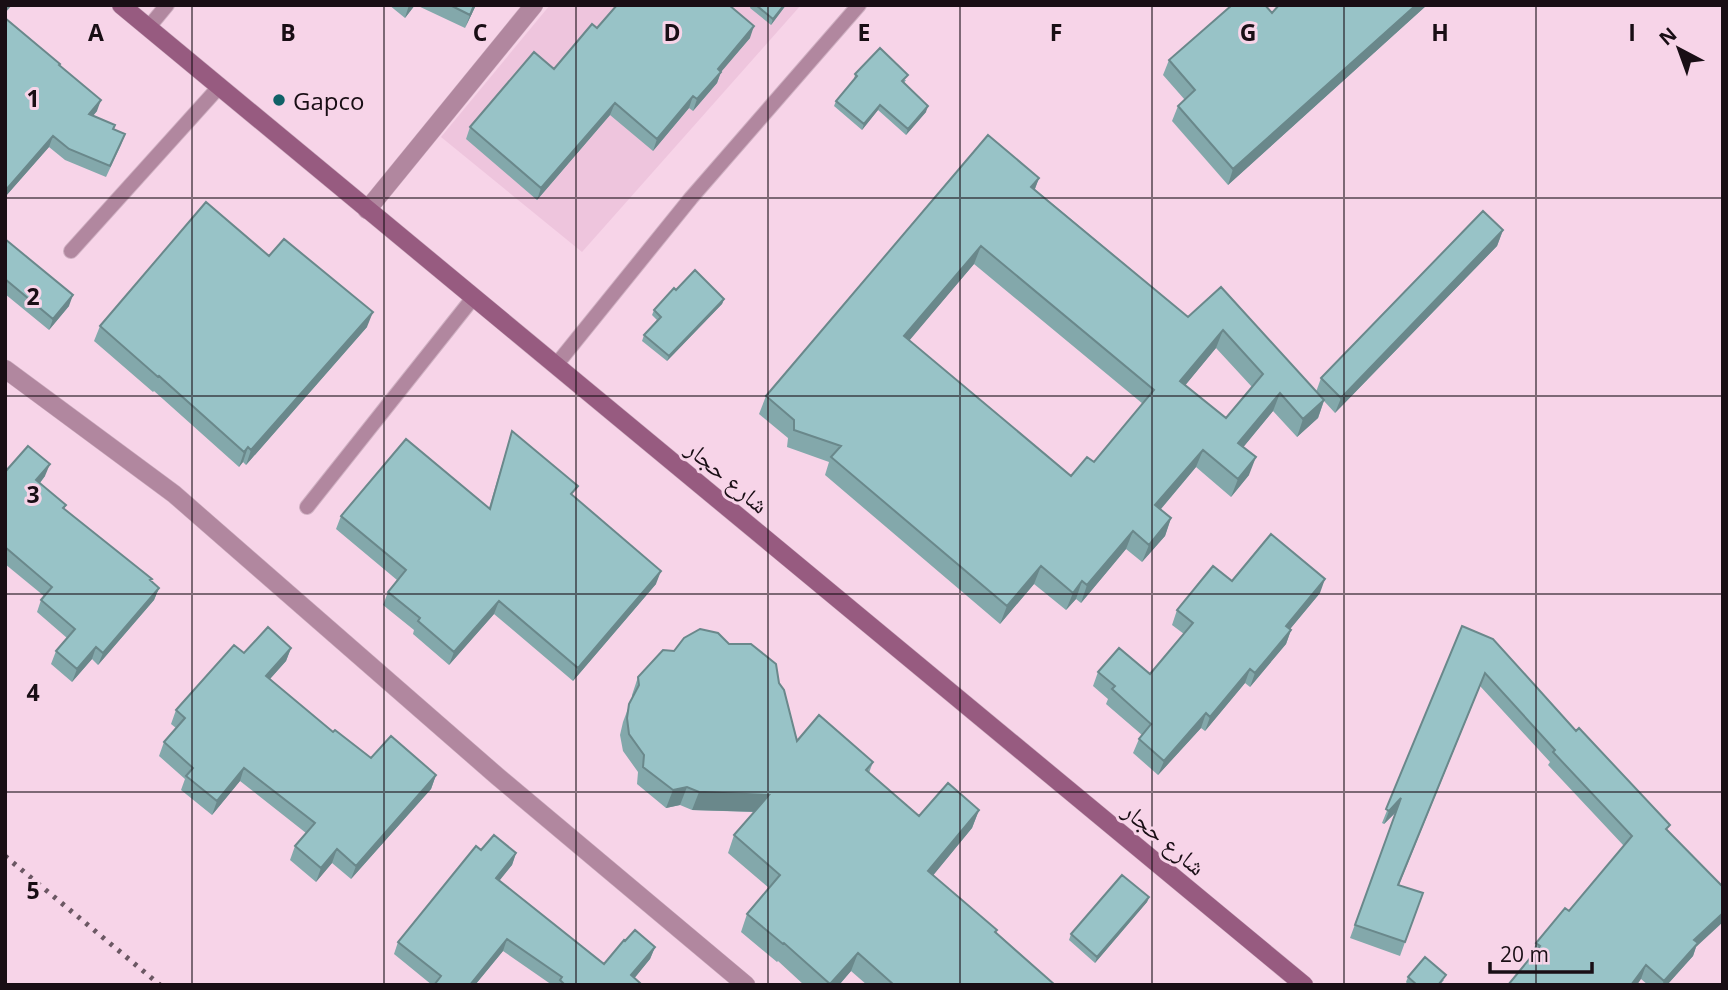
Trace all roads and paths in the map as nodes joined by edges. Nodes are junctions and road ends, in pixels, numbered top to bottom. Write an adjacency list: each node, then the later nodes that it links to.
1 (121, 5): 5 (street, شارع حجار)
2 (167, 5): 5 (lane)
3 (534, 5): 7 (street)
4 (859, 5): 10 (lane)
5 (148, 28): 6 (street, شارع حجار)
6 (219, 87): 7 (street, شارع حجار); 8 (lane)
7 (367, 210): 9 (street, شارع حجار)
8 (71, 251)
9 (473, 298): 10 (street, شارع حجار); 12 (lane)
10 (556, 365): 14 (street, شارع حجار)
11 (5, 369): 13 (street)
12 (307, 507)
13 (746, 985)
14 (1304, 985)

